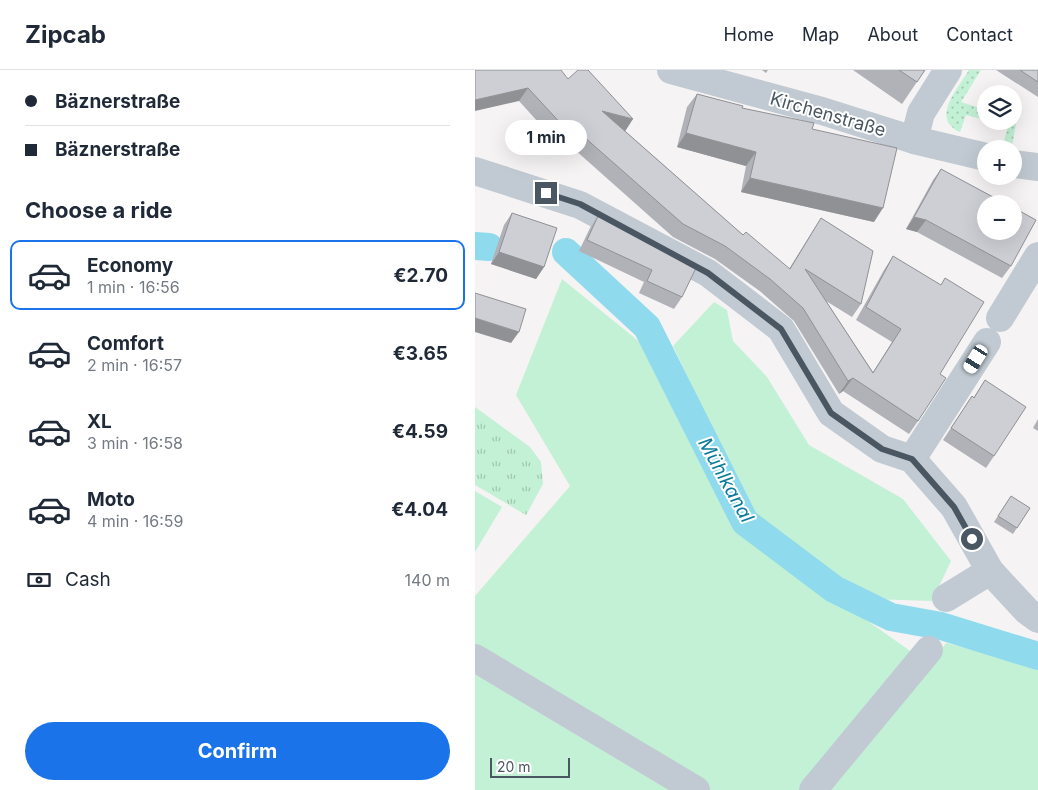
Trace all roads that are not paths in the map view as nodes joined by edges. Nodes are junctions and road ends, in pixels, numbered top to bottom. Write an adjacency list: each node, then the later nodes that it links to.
1 (671, 70): 3 (street, Kirchenstraße)
2 (948, 70): 4 (street)
3 (714, 76): 4 (street, Kirchenstraße)
4 (915, 140): 5 (street, Kirchenstraße)
5 (977, 149)
6 (475, 171): 10 (street)
7 (1038, 256): 8 (street)
8 (1000, 318)
9 (987, 342): 10 (street)
10 (912, 459): 11 (street)
11 (990, 571): 12 (street); 13 (street)
12 (946, 598)
13 (1038, 619)
14 (929, 650): 17 (street)
15 (475, 658): 16 (street)
16 (696, 790)
17 (813, 790)

